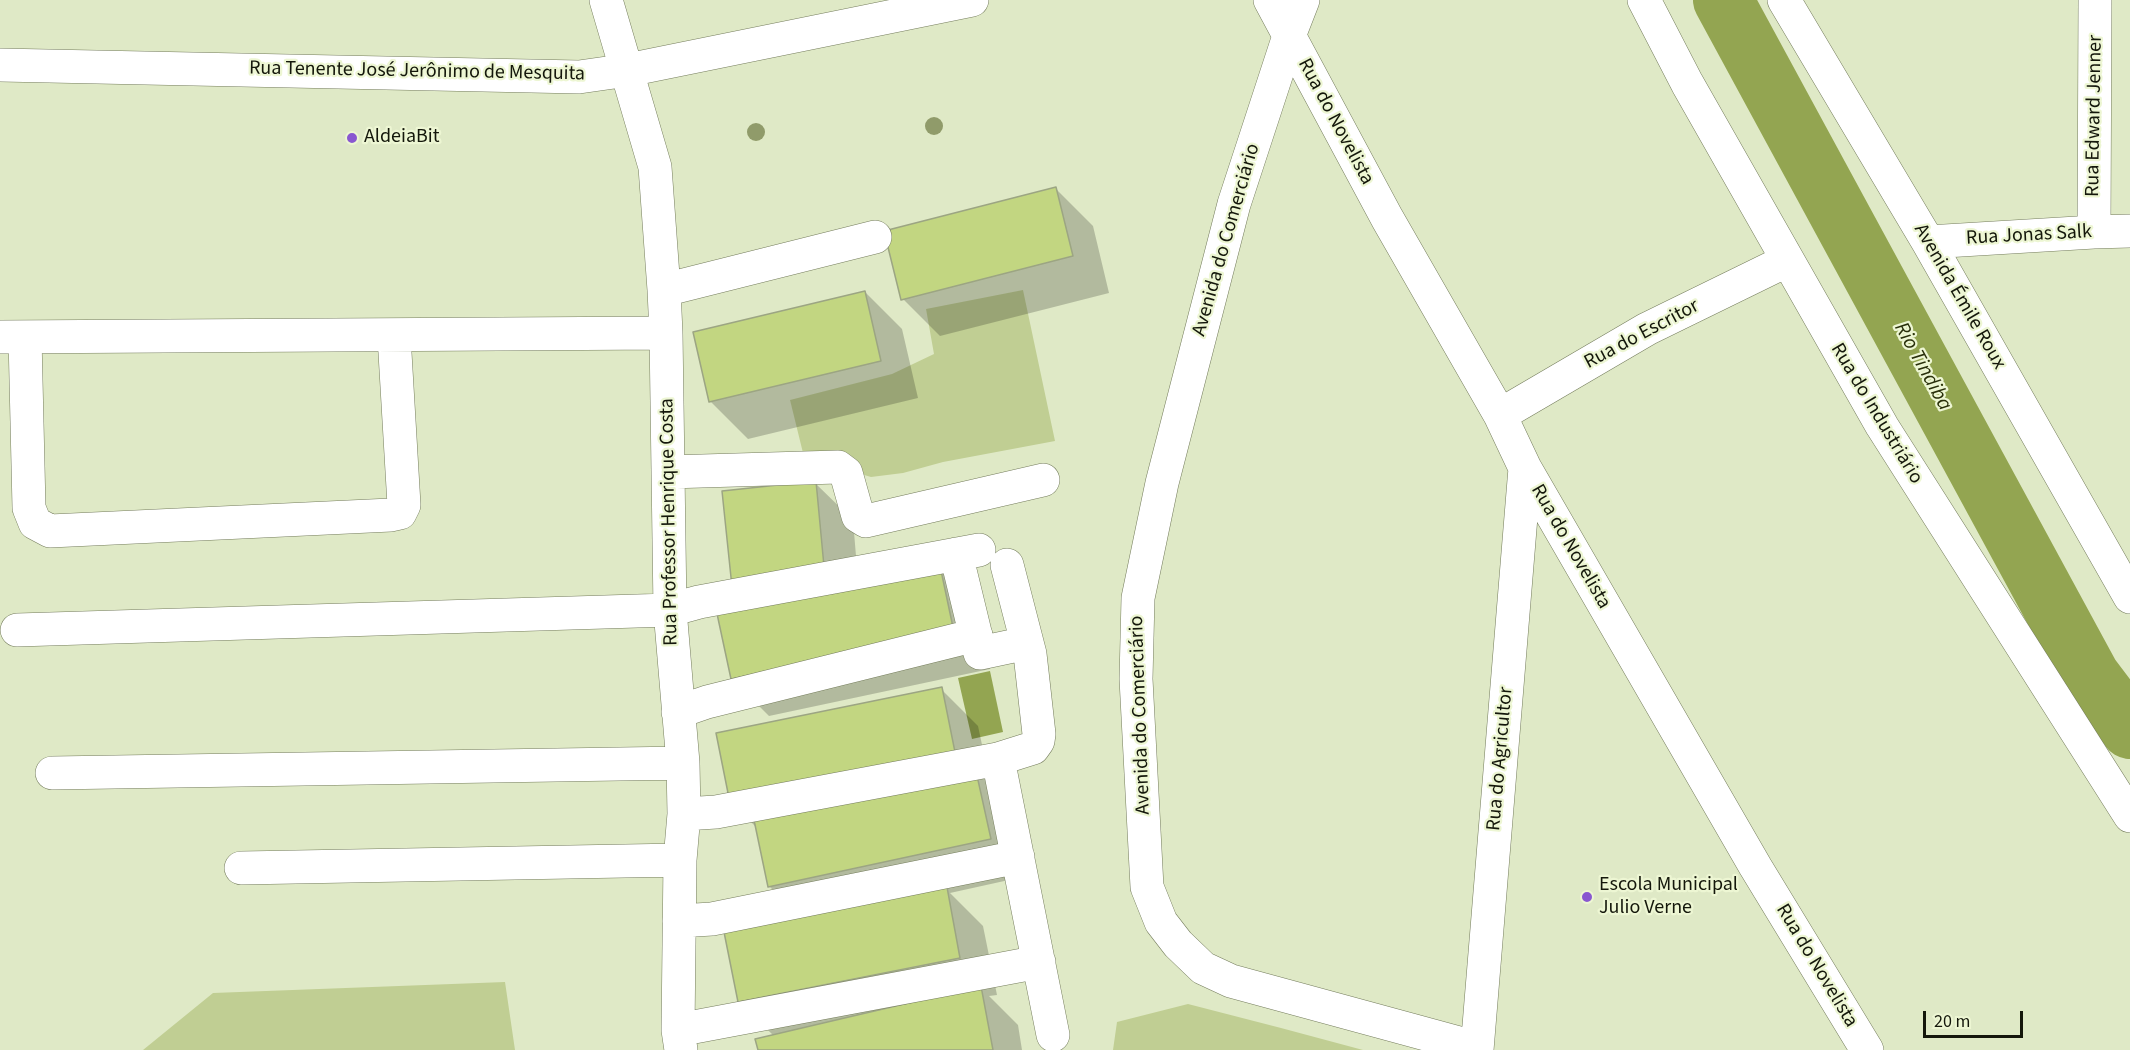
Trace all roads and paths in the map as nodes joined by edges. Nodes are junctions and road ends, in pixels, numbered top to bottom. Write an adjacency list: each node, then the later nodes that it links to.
1 (606, 0): 10 (street, Rua Professor Henrique Costa)
2 (972, 0): 10 (street, Rua Tenente José Jerônimo de Mesquita)
3 (1270, 0): 8 (street)
4 (1303, 0): 8 (street, Avenida do Comerciário)
5 (1644, 0): 15 (street, Rua do Industriário)
6 (1784, 0): 14 (street, Avenida Émile Roux)
7 (2095, 0): 12 (street, Rua Edward Jenner)
8 (1289, 36): 20 (street, Rua do Novelista); 43 (street, Avenida do Comerciário)
9 (0, 65): 10 (street, Rua Tenente José Jerônimo de Mesquita)
10 (628, 70): 16 (street, Rua Professor Henrique Costa)
11 (2130, 231): 12 (street, Rua Jonas Salk)
12 (2094, 232): 14 (street, Rua Jonas Salk)
13 (875, 237): 16 (street)
14 (1928, 242): 25 (street, Avenida Émile Roux)
15 (1786, 261): 20 (street, Rua do Escritor); 35 (street, Rua do Industriário)
16 (664, 290): 17 (street, Rua Professor Henrique Costa)
17 (666, 333): 18 (street); 22 (street, Rua Professor Henrique Costa)
18 (394, 336): 19 (street); 19 (street)
19 (13, 337)
20 (1500, 414): 21 (street, Rua do Novelista)
21 (1525, 468): 43 (street, Rua do Agricultor); 44 (street, Rua do Novelista)
22 (668, 472): 23 (street); 26 (street, Rua Professor Henrique Costa)
23 (1043, 480)
24 (981, 556): 26 (street); 28 (street); 29 (street)
25 (2130, 597)
26 (670, 610): 27 (street); 30 (street, Rua Professor Henrique Costa)
27 (16, 630)
28 (976, 635): 29 (street); 30 (street)
29 (1027, 643): 31 (street)
30 (678, 712): 32 (street, Rua Professor Henrique Costa)
31 (998, 759): 34 (street); 36 (street)
32 (683, 763): 33 (street); 34 (street, Rua Professor Henrique Costa)
33 (52, 773)
34 (684, 814): 37 (street, Rua Professor Henrique Costa)
35 (2130, 816)
36 (1018, 857): 39 (street); 40 (street)
37 (680, 860): 38 (street); 39 (street, Rua Professor Henrique Costa)
38 (241, 868)
39 (679, 921): 42 (street, Rua Professor Henrique Costa)
40 (1038, 962): 41 (street); 42 (street)
41 (1053, 1035)
42 (679, 1040)
43 (1477, 1049)
44 (1867, 1050)

